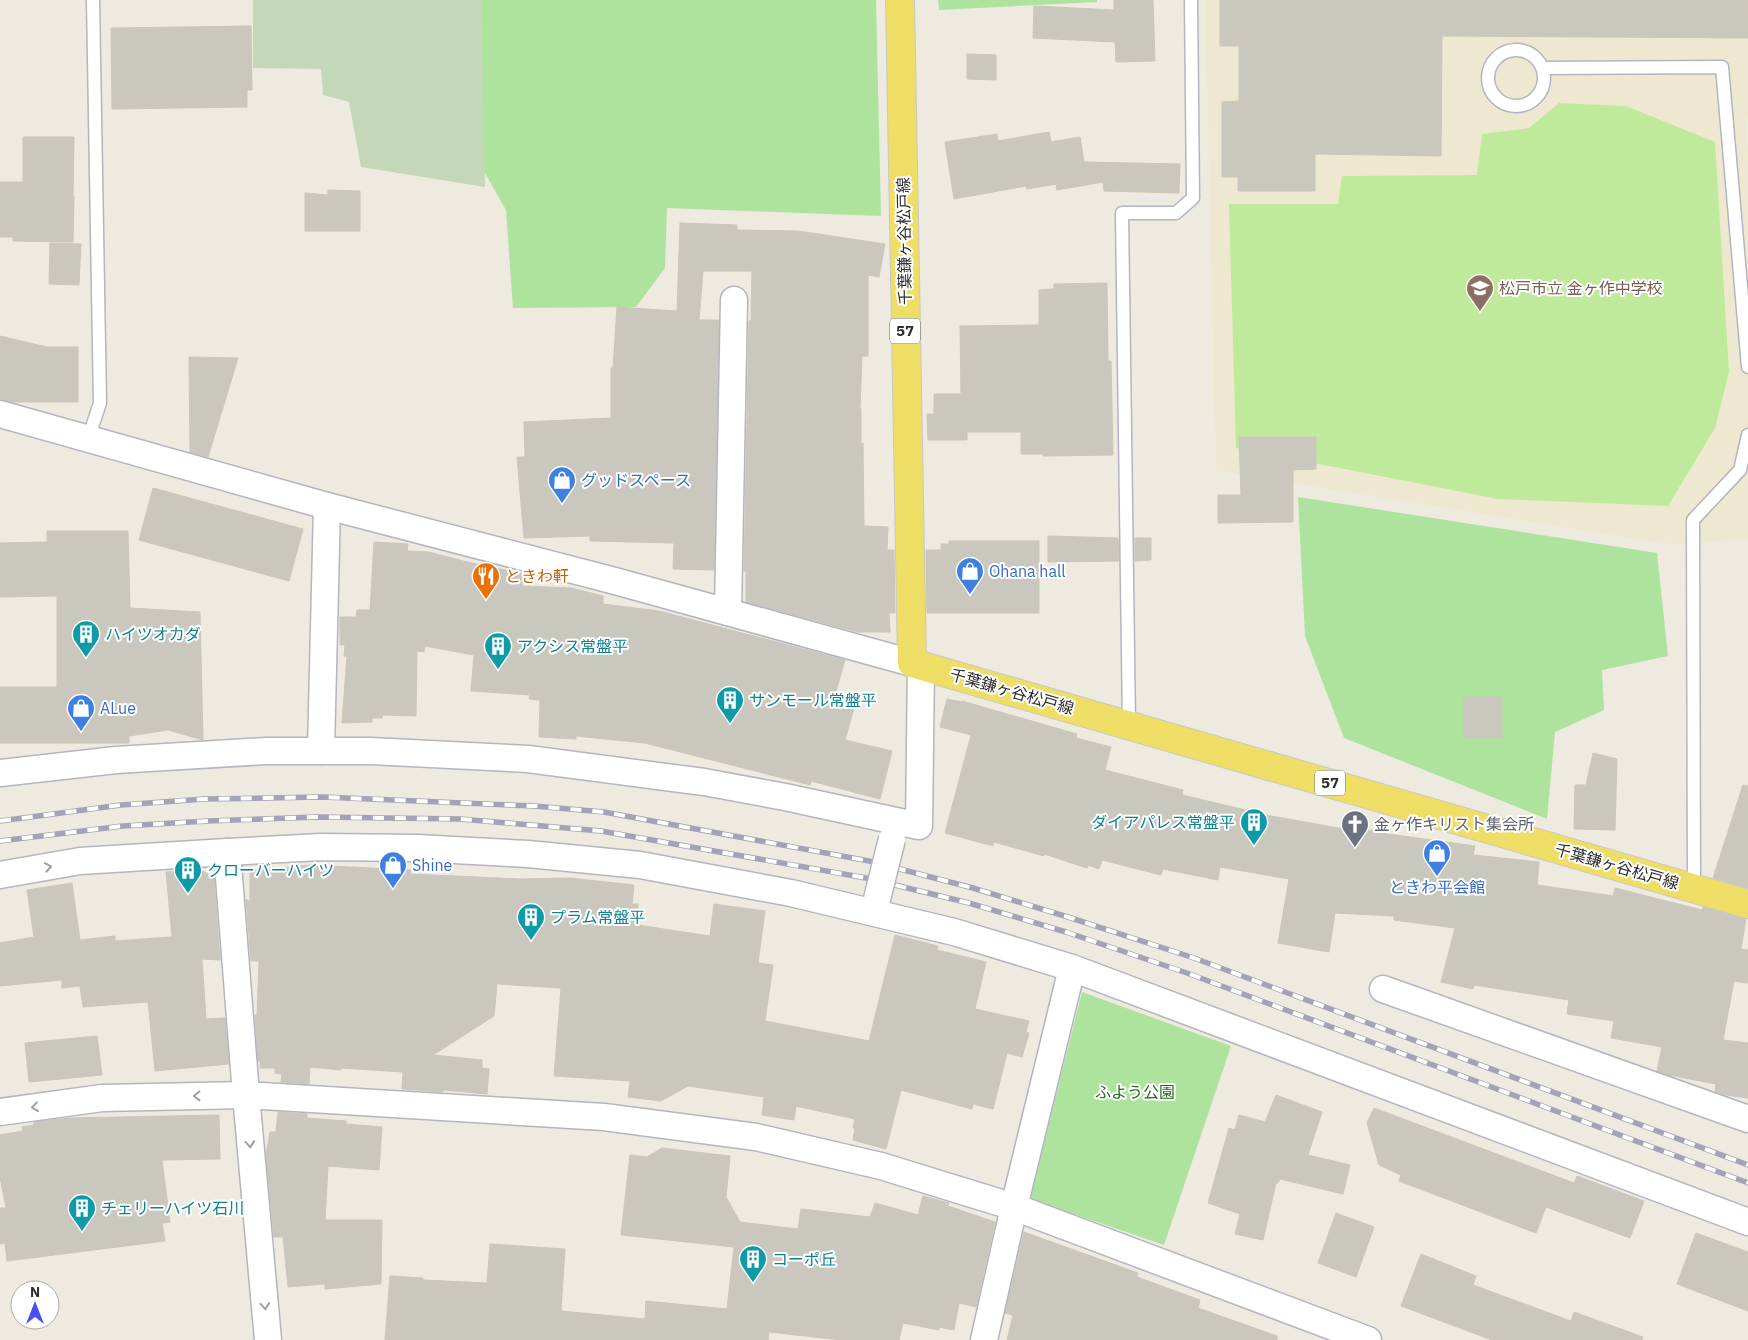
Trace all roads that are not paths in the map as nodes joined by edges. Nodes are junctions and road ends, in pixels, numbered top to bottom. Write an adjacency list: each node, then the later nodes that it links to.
1 (93, 0): 9 (lane)
2 (900, 0): 12 (main road, 千葉鎌ヶ谷松戸線 / 57)
3 (1191, 0): 13 (lane)
4 (1543, 68): 4 (lane); 6 (lane)
5 (734, 300): 11 (street)
6 (1748, 367)
7 (0, 414): 9 (street)
8 (1748, 435): 19 (lane)
9 (88, 439): 10 (street)
10 (326, 506): 11 (street); 14 (street)
11 (728, 612): 12 (street)
12 (916, 664): 13 (main road, 千葉鎌ヶ谷松戸線 / 57); 14 (street)
13 (1129, 725): 19 (main road, 千葉鎌ヶ谷松戸線 / 57)
14 (321, 751): 15 (street)
15 (0, 772)
16 (892, 839): 20 (street, bridge)
17 (227, 852): 18 (street, one-way to 17); 22 (street); 24 (street)
18 (0, 875)
19 (1694, 888): 21 (main road, 千葉鎌ヶ谷松戸線 / 57)
20 (877, 899)
21 (1748, 904)
22 (1072, 968): 27 (street); 28 (street)
23 (1383, 989): 26 (street)
24 (246, 1095): 25 (street, one-way to 25); 27 (street); 29 (street, one-way to 29)
25 (0, 1112)
26 (1748, 1120)
27 (1014, 1207): 30 (street); 31 (street)
28 (1748, 1222)
29 (268, 1340)
30 (984, 1340)
31 (1368, 1340)

